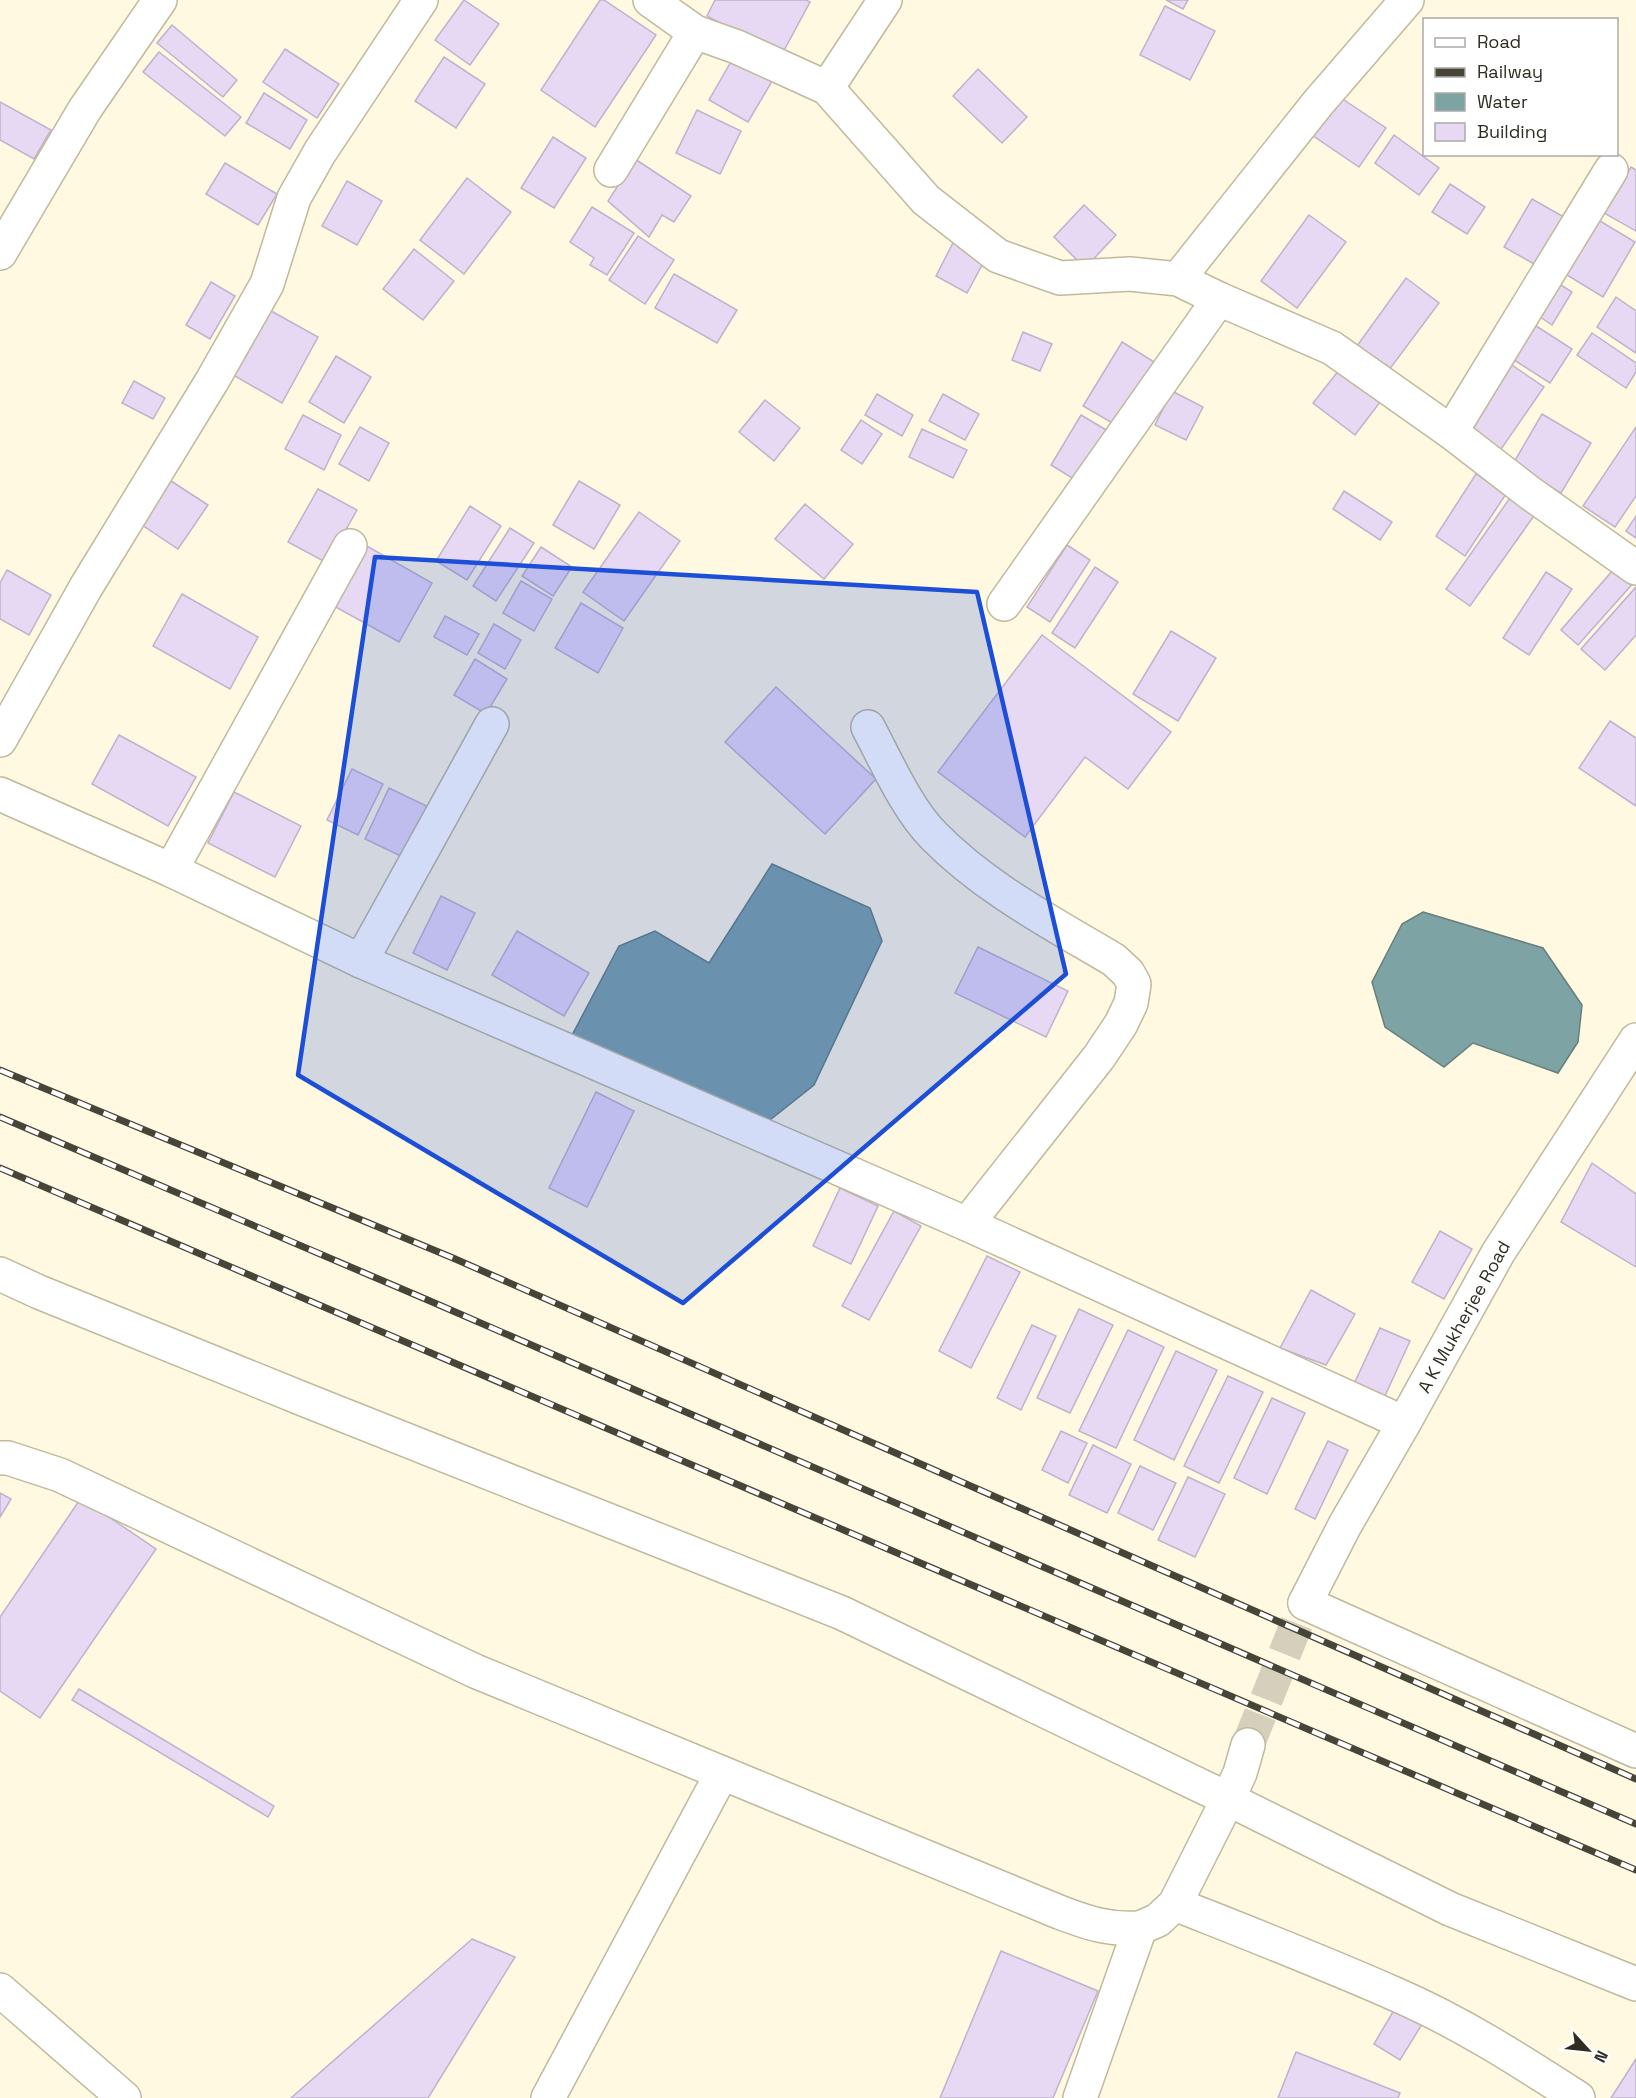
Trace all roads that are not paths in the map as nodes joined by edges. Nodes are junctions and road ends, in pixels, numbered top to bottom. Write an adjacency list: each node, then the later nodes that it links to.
1 (160, 0): 10 (street)
2 (421, 0): 19 (street)
3 (650, 0): 6 (street)
4 (885, 0): 7 (street)
5 (1407, 0): 11 (street)
6 (695, 32): 7 (street); 8 (street)
7 (827, 88): 11 (street)
8 (611, 170)
9 (1611, 170): 13 (street)
10 (0, 253)
11 (1178, 279): 12 (street)
12 (1219, 300): 13 (street); 16 (street)
13 (1451, 432): 15 (street)
14 (350, 546): 21 (street)
15 (1636, 568)
16 (1004, 604)
17 (492, 723): 22 (street)
18 (868, 727): 24 (street)
19 (0, 740)
20 (0, 794): 21 (street)
21 (171, 870): 22 (street)
22 (361, 961): 24 (street)
23 (1636, 1040): 26 (street, A K Mukherjee Road)
24 (968, 1224): 26 (street)
25 (0, 1274): 31 (street)
26 (1404, 1423): 29 (street, A K Mukherjee Road)
27 (0, 1458): 30 (street)
28 (1248, 1745): 31 (street)
29 (1636, 1751)
30 (722, 1773): 33 (street); 37 (street)
31 (1228, 1799): 32 (street); 34 (street)
32 (1175, 1904): 33 (street); 39 (street)
33 (1140, 1928): 38 (street)
34 (1636, 1984)
35 (0, 1990): 36 (street)
36 (124, 2098)
37 (548, 2098)
38 (1080, 2098)
39 (1578, 2098)

